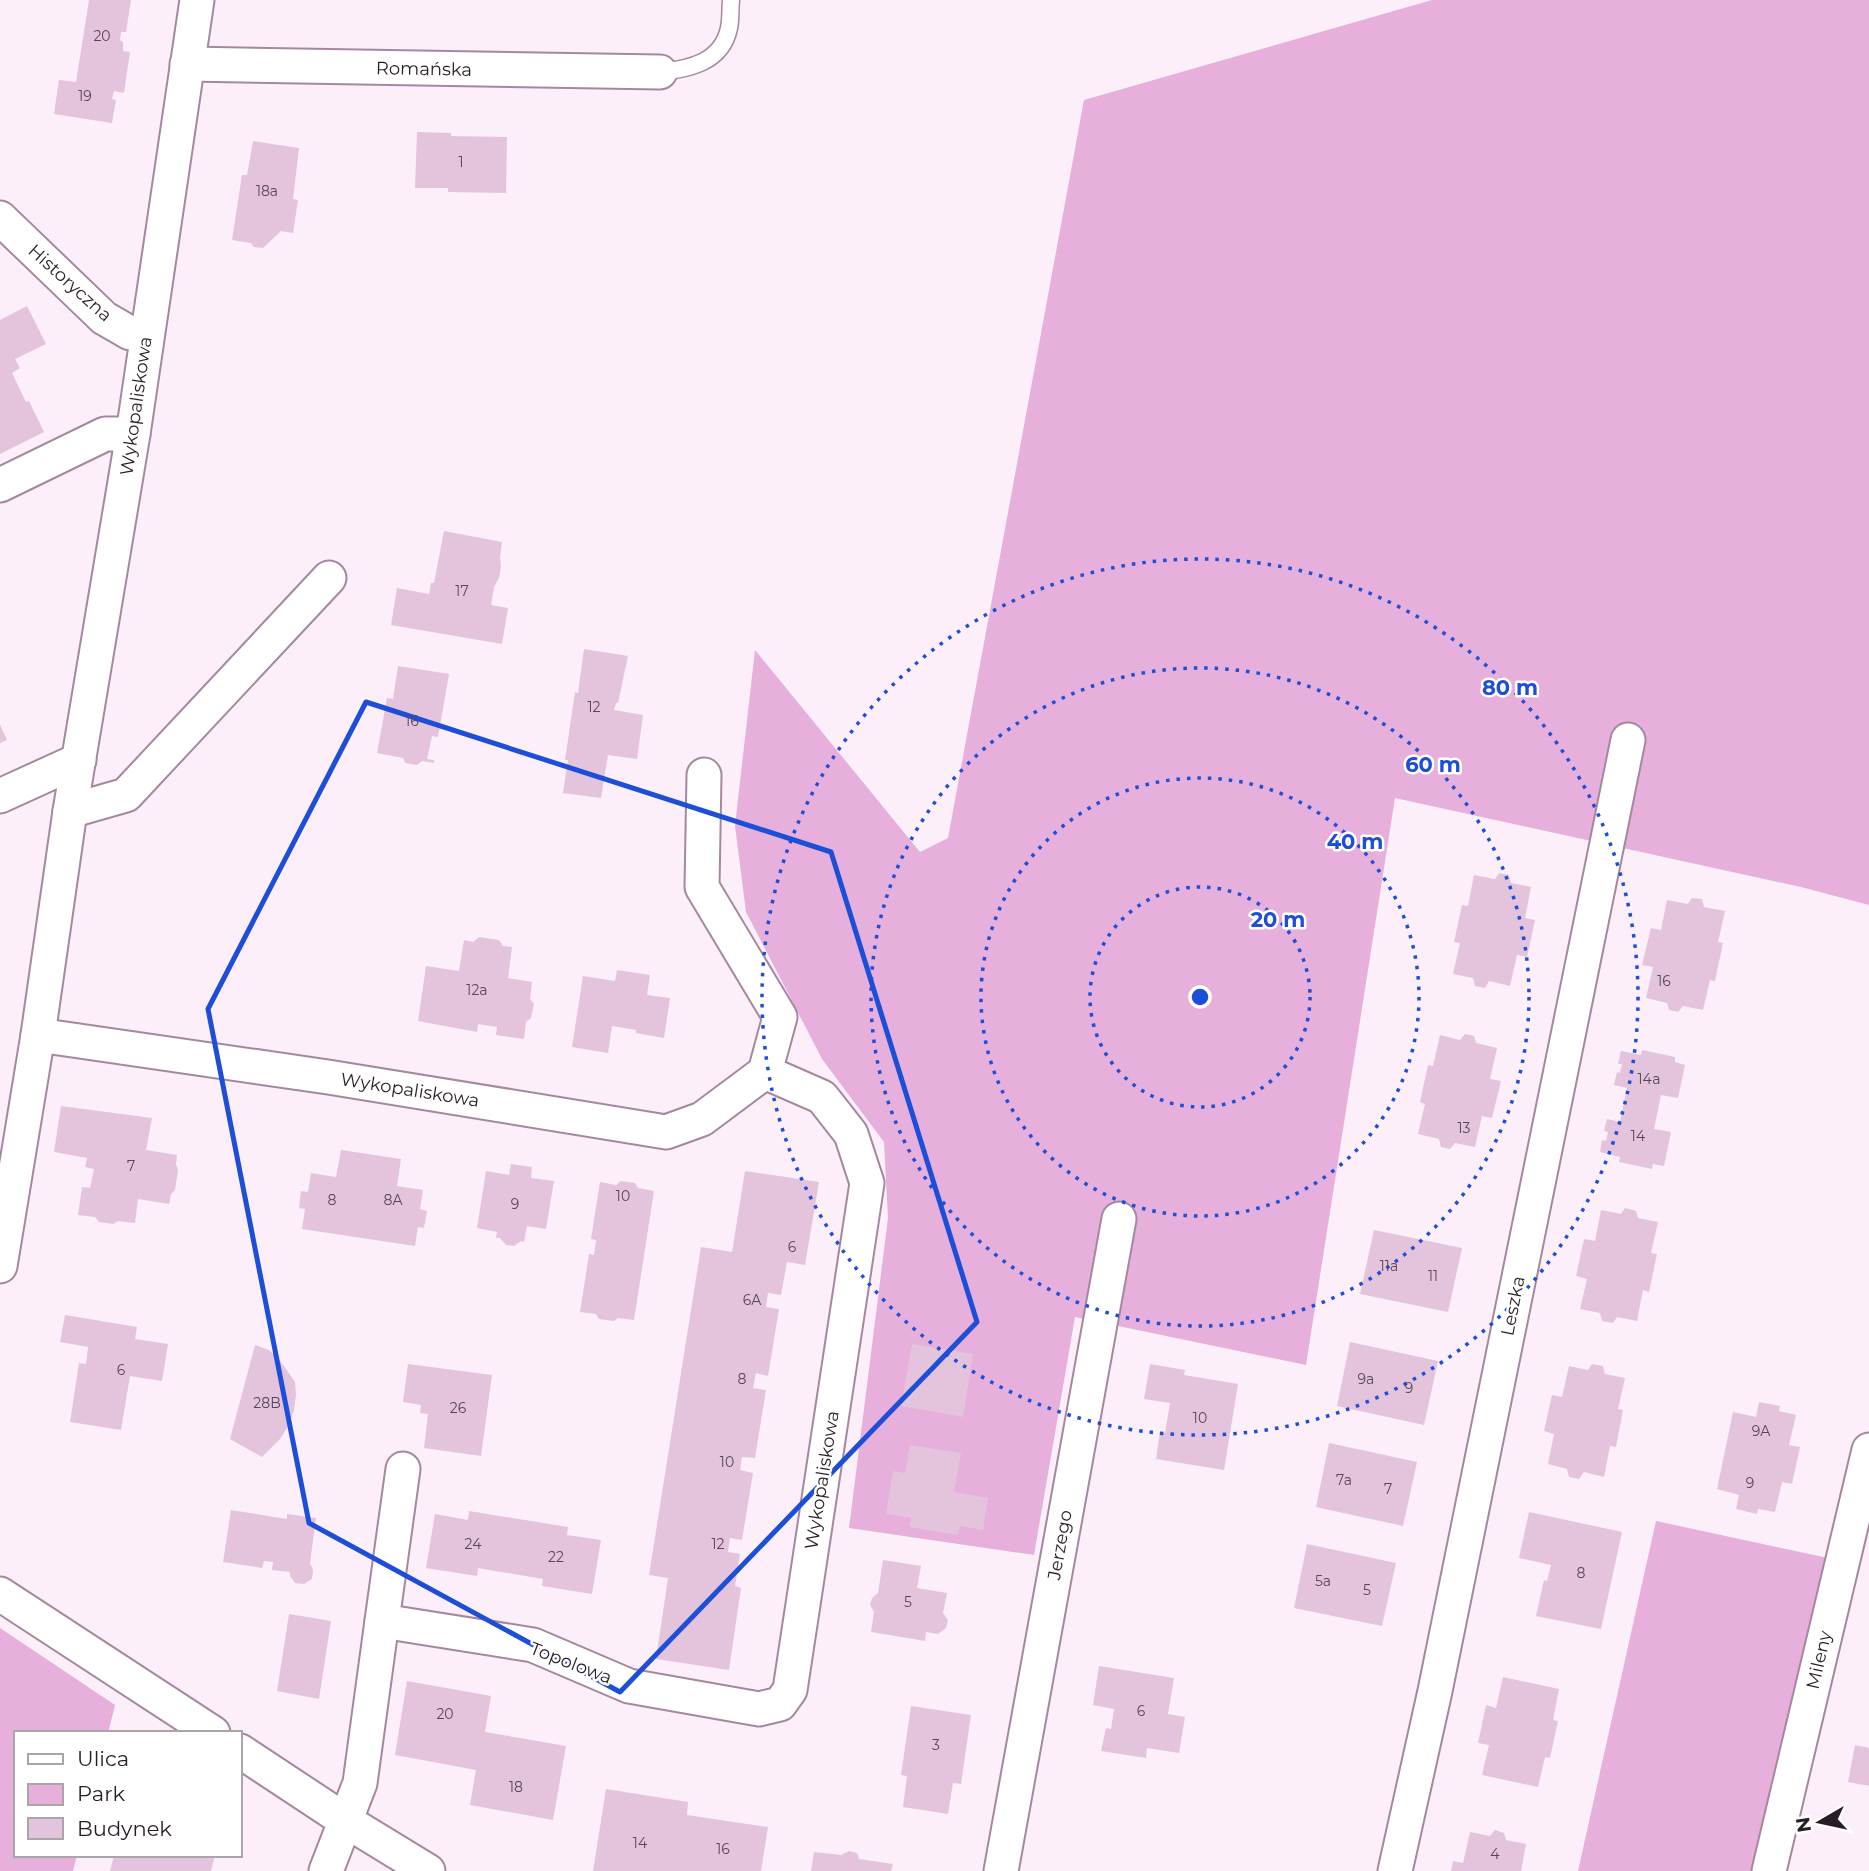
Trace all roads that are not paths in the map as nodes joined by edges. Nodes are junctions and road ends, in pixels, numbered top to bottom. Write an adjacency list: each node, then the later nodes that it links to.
1 (197, 0): 3 (street, Wykopaliskowa)
2 (731, 0): 4 (lane)
3 (187, 64): 4 (street, Romańska); 6 (street, Wykopaliskowa)
4 (660, 72)
5 (0, 218): 6 (street, Historyczna)
6 (146, 335): 7 (street, Wykopaliskowa)
7 (133, 434): 8 (street); 11 (street, Wykopaliskowa)
8 (0, 485)
9 (329, 578): 14 (street)
10 (1628, 740): 31 (street, Leszka)
11 (79, 760): 13 (street); 14 (street, Wykopaliskowa)
12 (704, 775): 16 (street)
13 (0, 796)
14 (69, 811): 15 (street, Wykopaliskowa)
15 (38, 1035): 16 (street, Wykopaliskowa); 17 (street, Wykopaliskowa)
16 (765, 1072): 24 (street, Wykopaliskowa)
17 (14, 1089): 19 (street, Wykopaliskowa)
18 (1119, 1219): 30 (street, Jerzego)
19 (0, 1266)
20 (1869, 1450): 32 (street, Mileny)
21 (403, 1469): 23 (street)
22 (0, 1594): 25 (street)
23 (383, 1621): 24 (street, Topolowa); 27 (street)
24 (759, 1709)
25 (210, 1731)
26 (242, 1752): 27 (street)
27 (346, 1821): 28 (street); 29 (street)
28 (326, 1871)
29 (428, 1871)
30 (1001, 1871)
31 (1395, 1871)
32 (1769, 1871)

